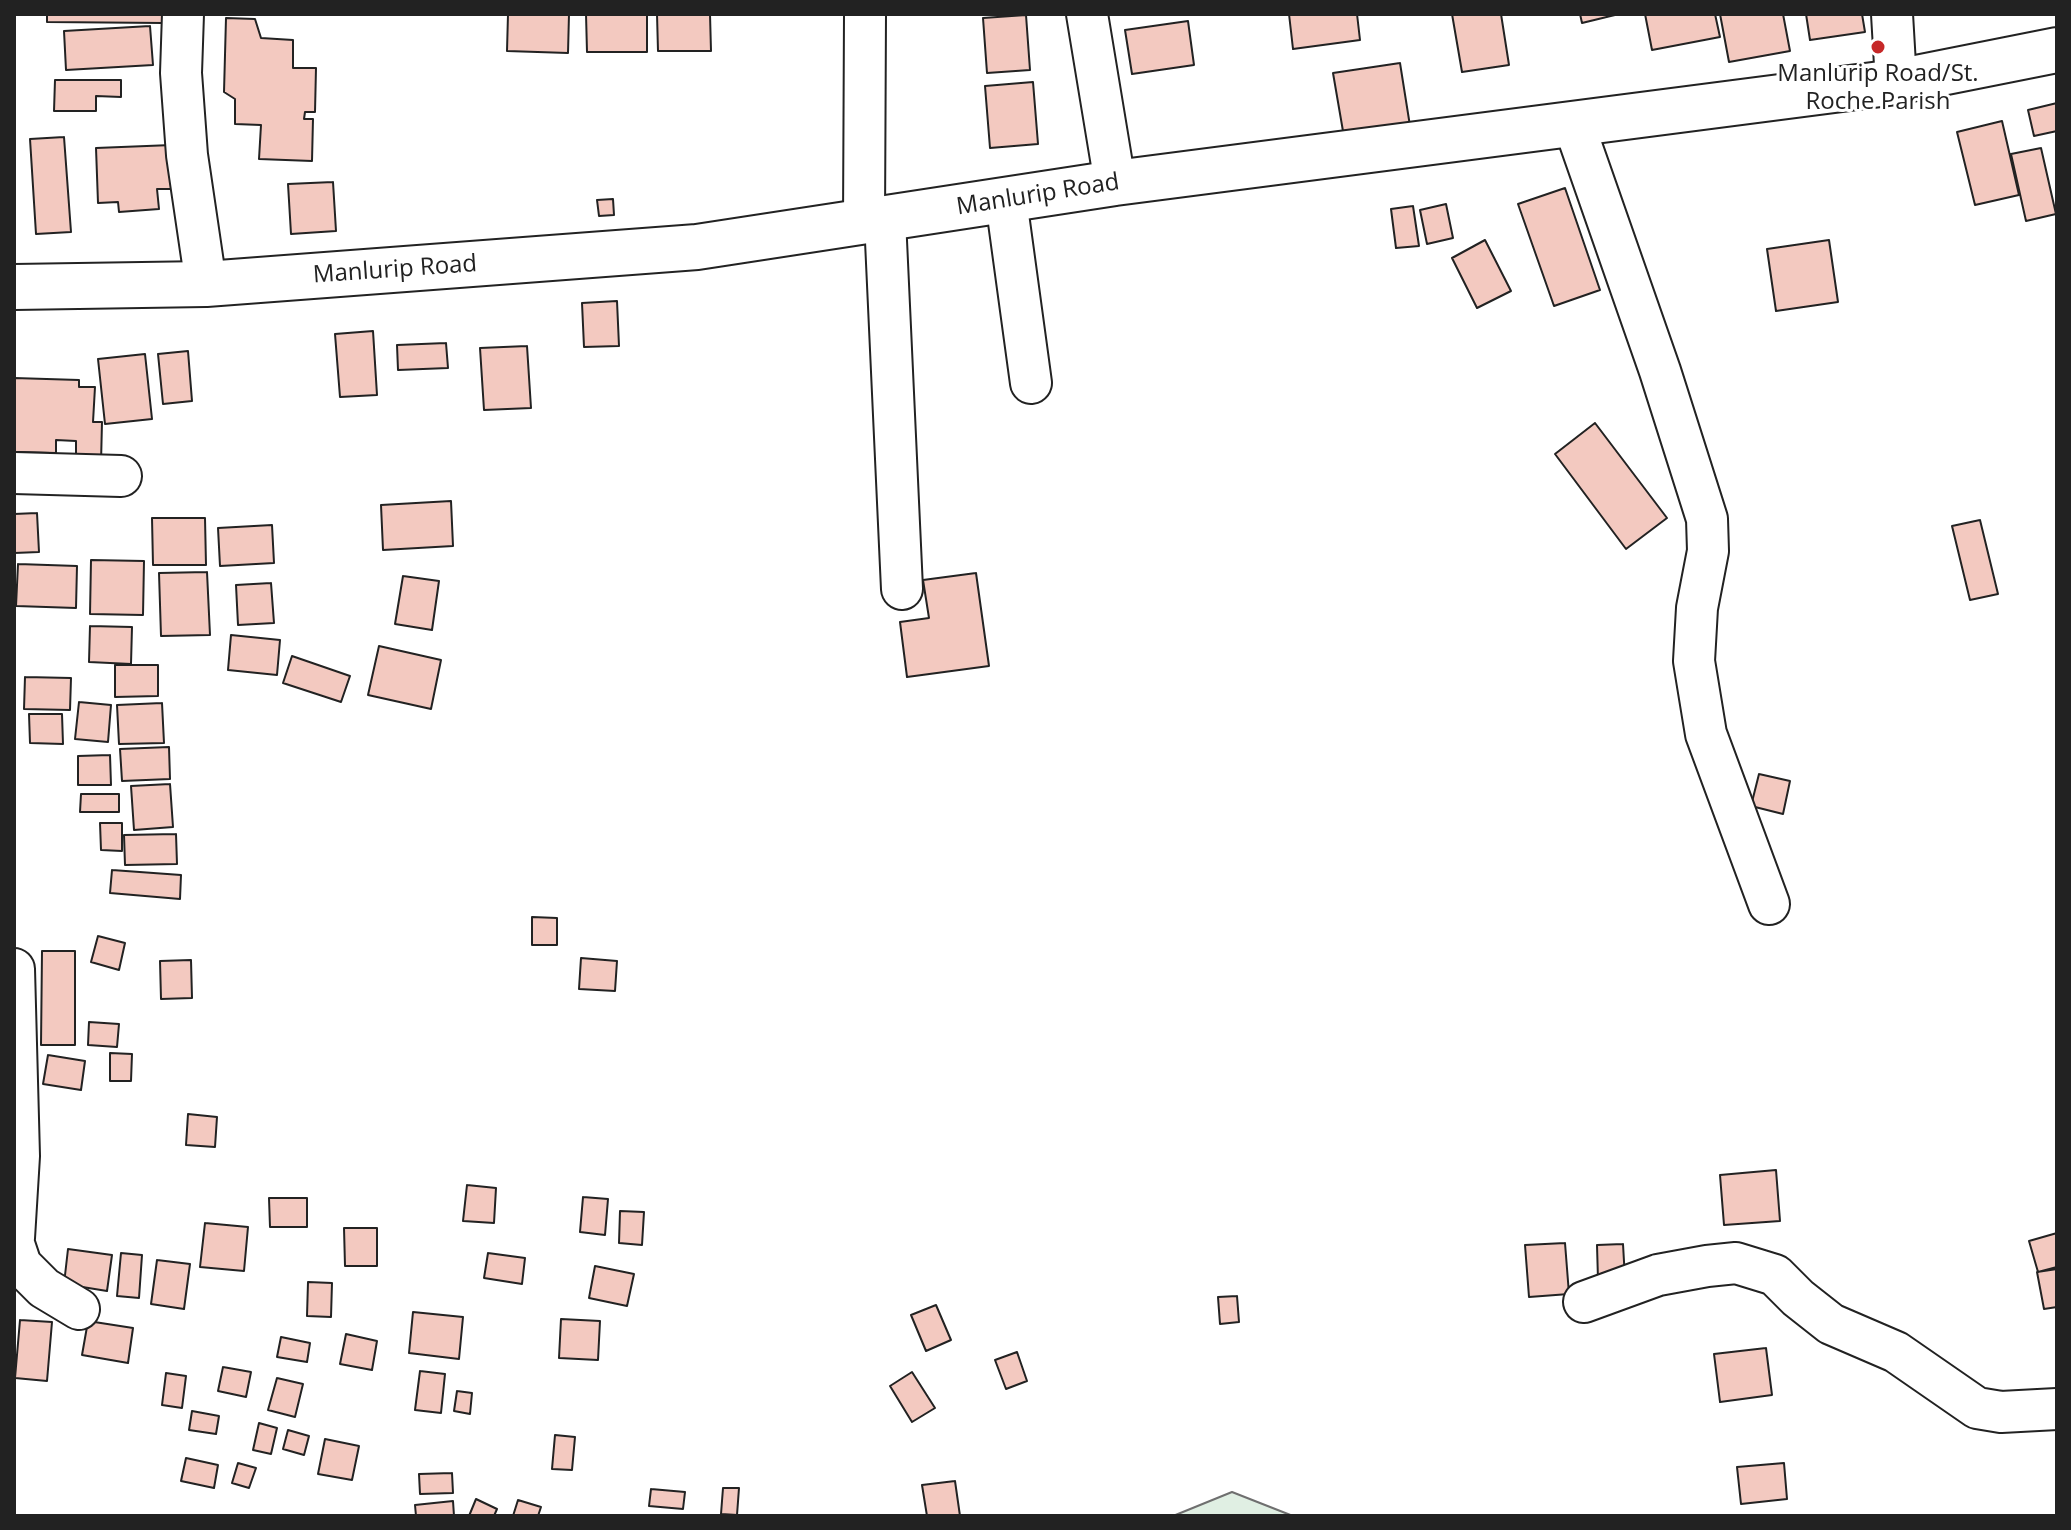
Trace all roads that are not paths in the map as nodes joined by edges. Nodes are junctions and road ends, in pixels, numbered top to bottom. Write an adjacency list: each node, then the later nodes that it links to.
1 (183, 14): 11 (street)
2 (865, 14): 10 (street)
3 (1087, 14): 8 (street)
4 (1892, 14): 6 (street)
5 (2057, 50): 6 (main road, Manlurip Road)
6 (1896, 82): 7 (main road, Manlurip Road)
7 (1574, 125): 8 (main road, Manlurip Road); 17 (street)
8 (1115, 183): 9 (main road, Manlurip Road)
9 (1006, 200): 10 (main road, Manlurip Road); 13 (street)
10 (874, 221): 11 (main road, Manlurip Road); 16 (street)
11 (206, 284): 12 (main road, Manlurip Road)
12 (14, 287)
13 (1031, 383)
14 (14, 473): 15 (street)
15 (121, 476)
16 (902, 589)
17 (1769, 904)
18 (14, 969): 19 (street)
19 (14, 1238)
20 (14, 1244): 22 (street)
21 (1584, 1302): 23 (street)
22 (79, 1309)
23 (2057, 1409)

